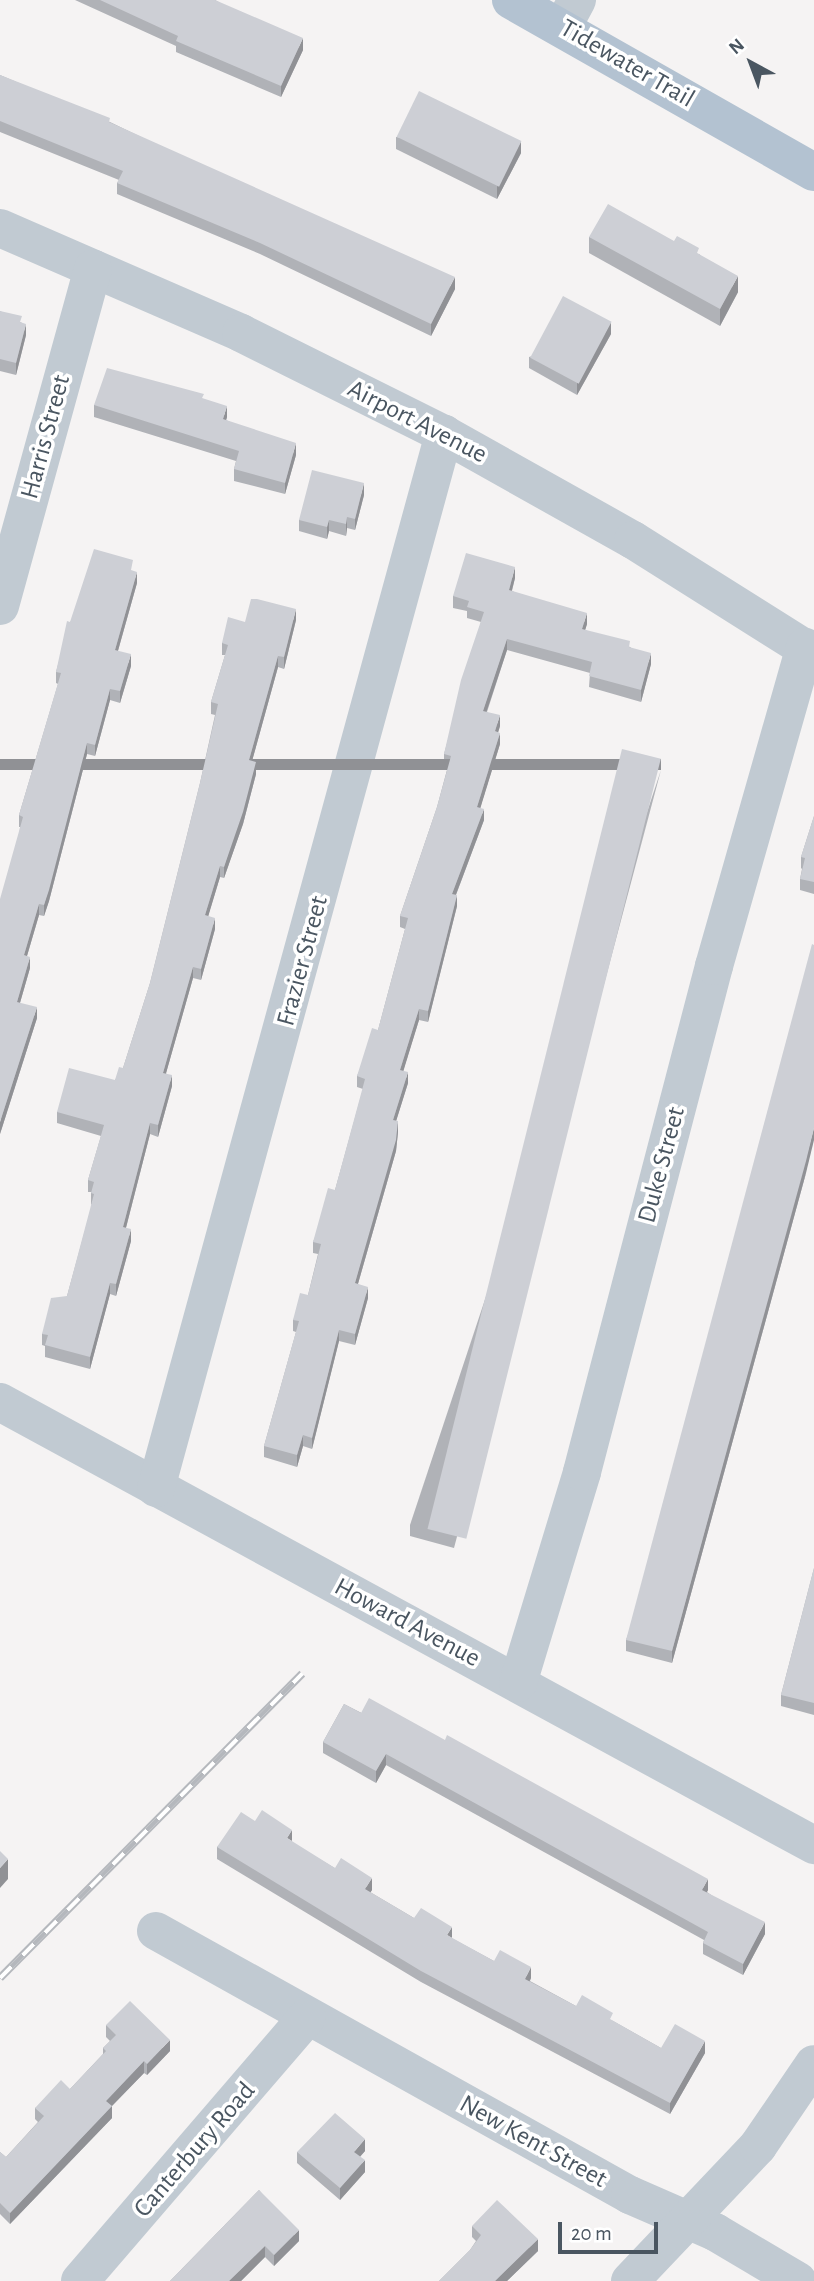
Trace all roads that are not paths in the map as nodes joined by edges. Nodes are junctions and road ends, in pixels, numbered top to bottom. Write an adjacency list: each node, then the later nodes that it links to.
1 (511, 0): 2 (main road, Tidewater Trail)
2 (570, 14): 3 (main road, Tidewater Trail)
3 (814, 172)
4 (0, 228): 5 (street, Airport Avenue)
5 (93, 269): 6 (street, Airport Avenue); 7 (street, Harris Street)
6 (444, 434): 8 (street, Airport Avenue); 10 (street, Frazier Street)
7 (0, 606)
8 (809, 650): 11 (street, Duke Street)
9 (0, 1402): 10 (street, Howard Avenue)
10 (156, 1488): 11 (street, Howard Avenue)
11 (518, 1684): 12 (street, Howard Avenue)
12 (814, 1845)
13 (156, 1931): 14 (street, New Kent Street)
14 (307, 2017): 16 (street, New Kent Street); 17 (street, Canterbury Road)
15 (814, 2064): 16 (street)
16 (688, 2219): 18 (street); 19 (street, New Kent Street)
17 (80, 2281)
18 (631, 2281)
19 (798, 2281)

